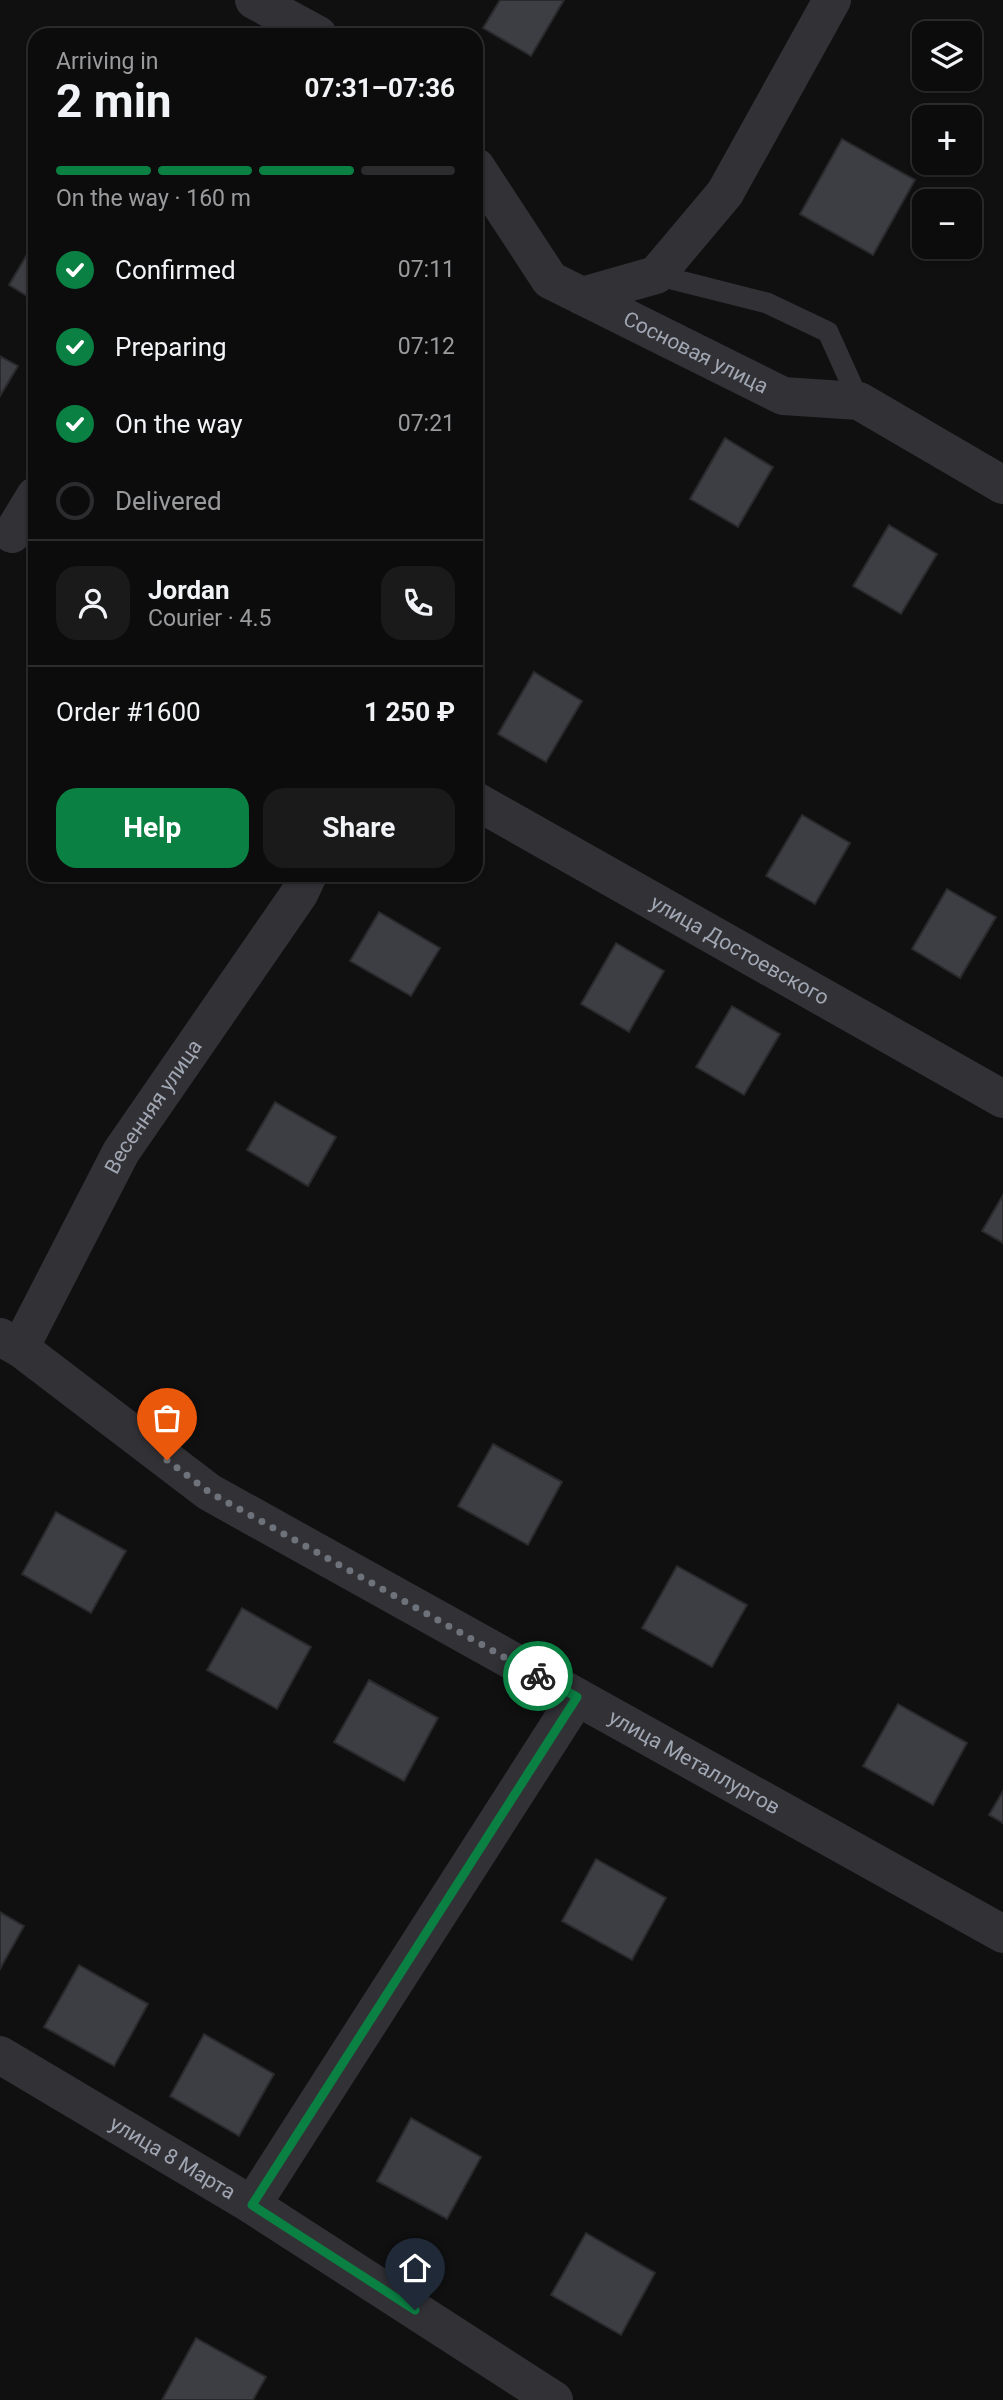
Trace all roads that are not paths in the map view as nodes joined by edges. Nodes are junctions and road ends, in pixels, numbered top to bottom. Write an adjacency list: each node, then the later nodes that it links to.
1 (832, 0): 5 (street)
2 (265, 15): 3 (street)
3 (299, 28)
4 (483, 178): 6 (street, Сосновая улица)
5 (656, 275): 6 (street); 7 (lane)
6 (582, 296): 7 (street, Сосновая улица)
7 (859, 401): 8 (street, Сосновая улица)
8 (1003, 485)
9 (28, 511): 10 (street)
10 (16, 536)
11 (483, 806): 13 (street, улица Достоевского)
12 (305, 882): 14 (street, Весенняя улица)
13 (1003, 1099)
14 (10, 1343): 15 (street, улица Металлургов)
15 (577, 1697): 16 (street, улица Металлургов); 18 (street)
16 (1003, 1934)
17 (0, 2055): 18 (street, улица 8 Марта)
18 (252, 2205): 19 (street, улица 8 Марта)
19 (554, 2400)

